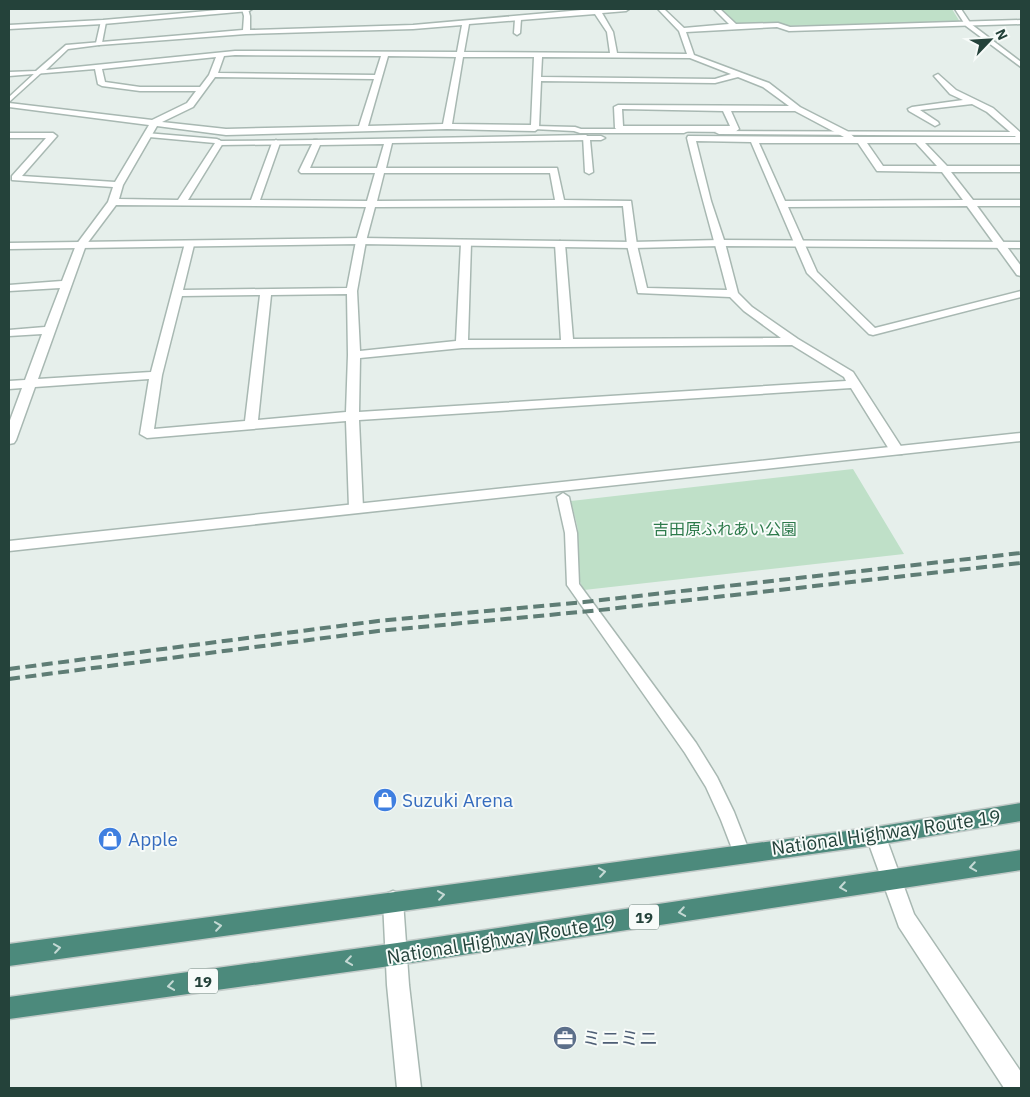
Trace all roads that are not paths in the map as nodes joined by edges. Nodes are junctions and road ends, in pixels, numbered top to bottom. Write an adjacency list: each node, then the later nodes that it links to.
1 (247, 9): 8 (street); 16 (street)
2 (626, 9): 6 (street)
3 (661, 9): 15 (street)
4 (717, 9): 13 (street)
5 (958, 9): 11 (street)
6 (598, 10): 7 (street); 26 (street)
7 (518, 19): 10 (street); 17 (lane)
8 (103, 22): 12 (street); 19 (lane)
9 (1021, 22): 11 (street)
10 (466, 23): 14 (street); 24 (street)
11 (968, 25): 13 (street); 28 (street)
12 (9, 26)
13 (734, 26): 15 (street)
14 (304, 30): 16 (street); 18 (street)
15 (682, 30): 27 (street)
16 (246, 32): 19 (street)
17 (517, 33)
18 (300, 38)
19 (99, 43): 30 (street)
20 (296, 46): 21 (street)
21 (292, 53): 22 (street); 23 (street)
22 (221, 54): 29 (street); 33 (street)
23 (385, 54): 24 (street); 35 (street)
24 (460, 55): 25 (street); 45 (street)
25 (538, 56): 26 (street); 36 (street)
26 (614, 56): 27 (street)
27 (691, 56): 32 (street)
28 (1021, 65)
29 (98, 66): 30 (street); 37 (street)
30 (38, 73): 31 (street); 38 (lane)
31 (9, 74)
32 (741, 74): 36 (street); 42 (street)
33 (213, 75): 35 (street); 37 (street)
34 (938, 76): 39 (street)
35 (377, 77): 46 (street)
36 (536, 79): 47 (street)
37 (202, 89): 43 (street)
38 (9, 100)
39 (973, 101): 44 (street); 51 (street)
40 (9, 104): 43 (street)
41 (726, 108): 41 (street); 42 (street)
42 (796, 109): 48 (street)
43 (155, 122): 46 (street); 50 (street)
44 (935, 124)
45 (447, 126): 46 (street); 47 (street)
46 (363, 128)
47 (534, 128): 48 (lane)
48 (844, 132): 51 (lane); 56 (street)
49 (9, 135): 65 (street)
50 (149, 135): 59 (lane); 65 (street)
51 (1020, 137): 57 (street)
52 (586, 138): 53 (lane); 54 (street); 64 (lane)
53 (691, 138): 55 (street); 76 (street)
54 (389, 140): 58 (street); 63 (street)
55 (754, 140): 56 (street); 71 (street)
56 (856, 140): 57 (street); 61 (street)
57 (918, 140): 61 (street)
58 (317, 142): 60 (lane); 63 (street)
59 (219, 143): 60 (lane); 67 (street)
60 (276, 143): 69 (street)
61 (944, 168): 62 (street); 72 (street)
62 (1021, 169)
63 (381, 171): 68 (street); 70 (street)
64 (589, 172)
65 (118, 184): 66 (street)
66 (113, 202): 67 (street); 78 (street)
67 (182, 202): 69 (street)
68 (560, 203): 70 (street); 80 (street)
69 (254, 204): 70 (street)
70 (373, 204): 74 (street)
71 (781, 204): 72 (street); 81 (street)
72 (970, 204): 73 (street); 82 (street)
73 (1021, 204)
74 (361, 241): 75 (street); 79 (street); 88 (street)
75 (466, 243): 77 (street); 96 (street)
76 (720, 243): 80 (street); 81 (street); 91 (street)
77 (560, 244): 80 (street); 97 (street)
78 (81, 245): 79 (street); 84 (street); 86 (street)
79 (189, 245): 89 (street)
80 (632, 245): 91 (street)
81 (801, 245): 82 (street); 92 (street)
82 (1001, 245): 83 (street); 85 (street)
83 (1021, 245)
84 (9, 246)
85 (1021, 273)
86 (66, 284): 87 (street); 93 (street)
87 (9, 288)
88 (352, 291): 90 (street); 98 (street)
89 (176, 293): 90 (street); 99 (street)
90 (266, 293): 104 (street)
91 (733, 294): 95 (street)
92 (1021, 294)
93 (49, 330): 94 (street); 100 (street)
94 (9, 333)
95 (794, 341): 97 (street); 101 (street)
96 (462, 344): 97 (street); 98 (street)
97 (567, 344)
98 (354, 354): 103 (street)
99 (156, 376): 100 (street); 104 (street)
100 (30, 384): 102 (street); 106 (street)
101 (853, 384): 103 (street); 107 (street)
102 (9, 385)
103 (352, 416): 104 (street); 109 (street)
104 (251, 424)
105 (1021, 437): 107 (street)
106 (9, 440)
107 (897, 451): 109 (street)
108 (563, 497): 113 (lane)
109 (356, 508): 110 (street)
110 (9, 546)
111 (1021, 812): 112 (highway, National Highway Route 19)
112 (876, 836): 113 (highway, National Highway Route 19); 115 (street)
113 (742, 853): 116 (highway, National Highway Route 19, one-way to 113)
114 (1021, 860): 115 (highway, National Highway Route 19 / 19, one-way to 115)
115 (891, 880): 117 (highway, National Highway Route 19 / 19, one-way to 117); 121 (street)
116 (393, 901): 117 (street); 118 (highway, National Highway Route 19, one-way to 116)
117 (397, 954): 119 (highway, National Highway Route 19 / 19, one-way to 119); 120 (street)
118 (9, 955)
119 (9, 1008)
120 (409, 1088)
121 (1018, 1088)

